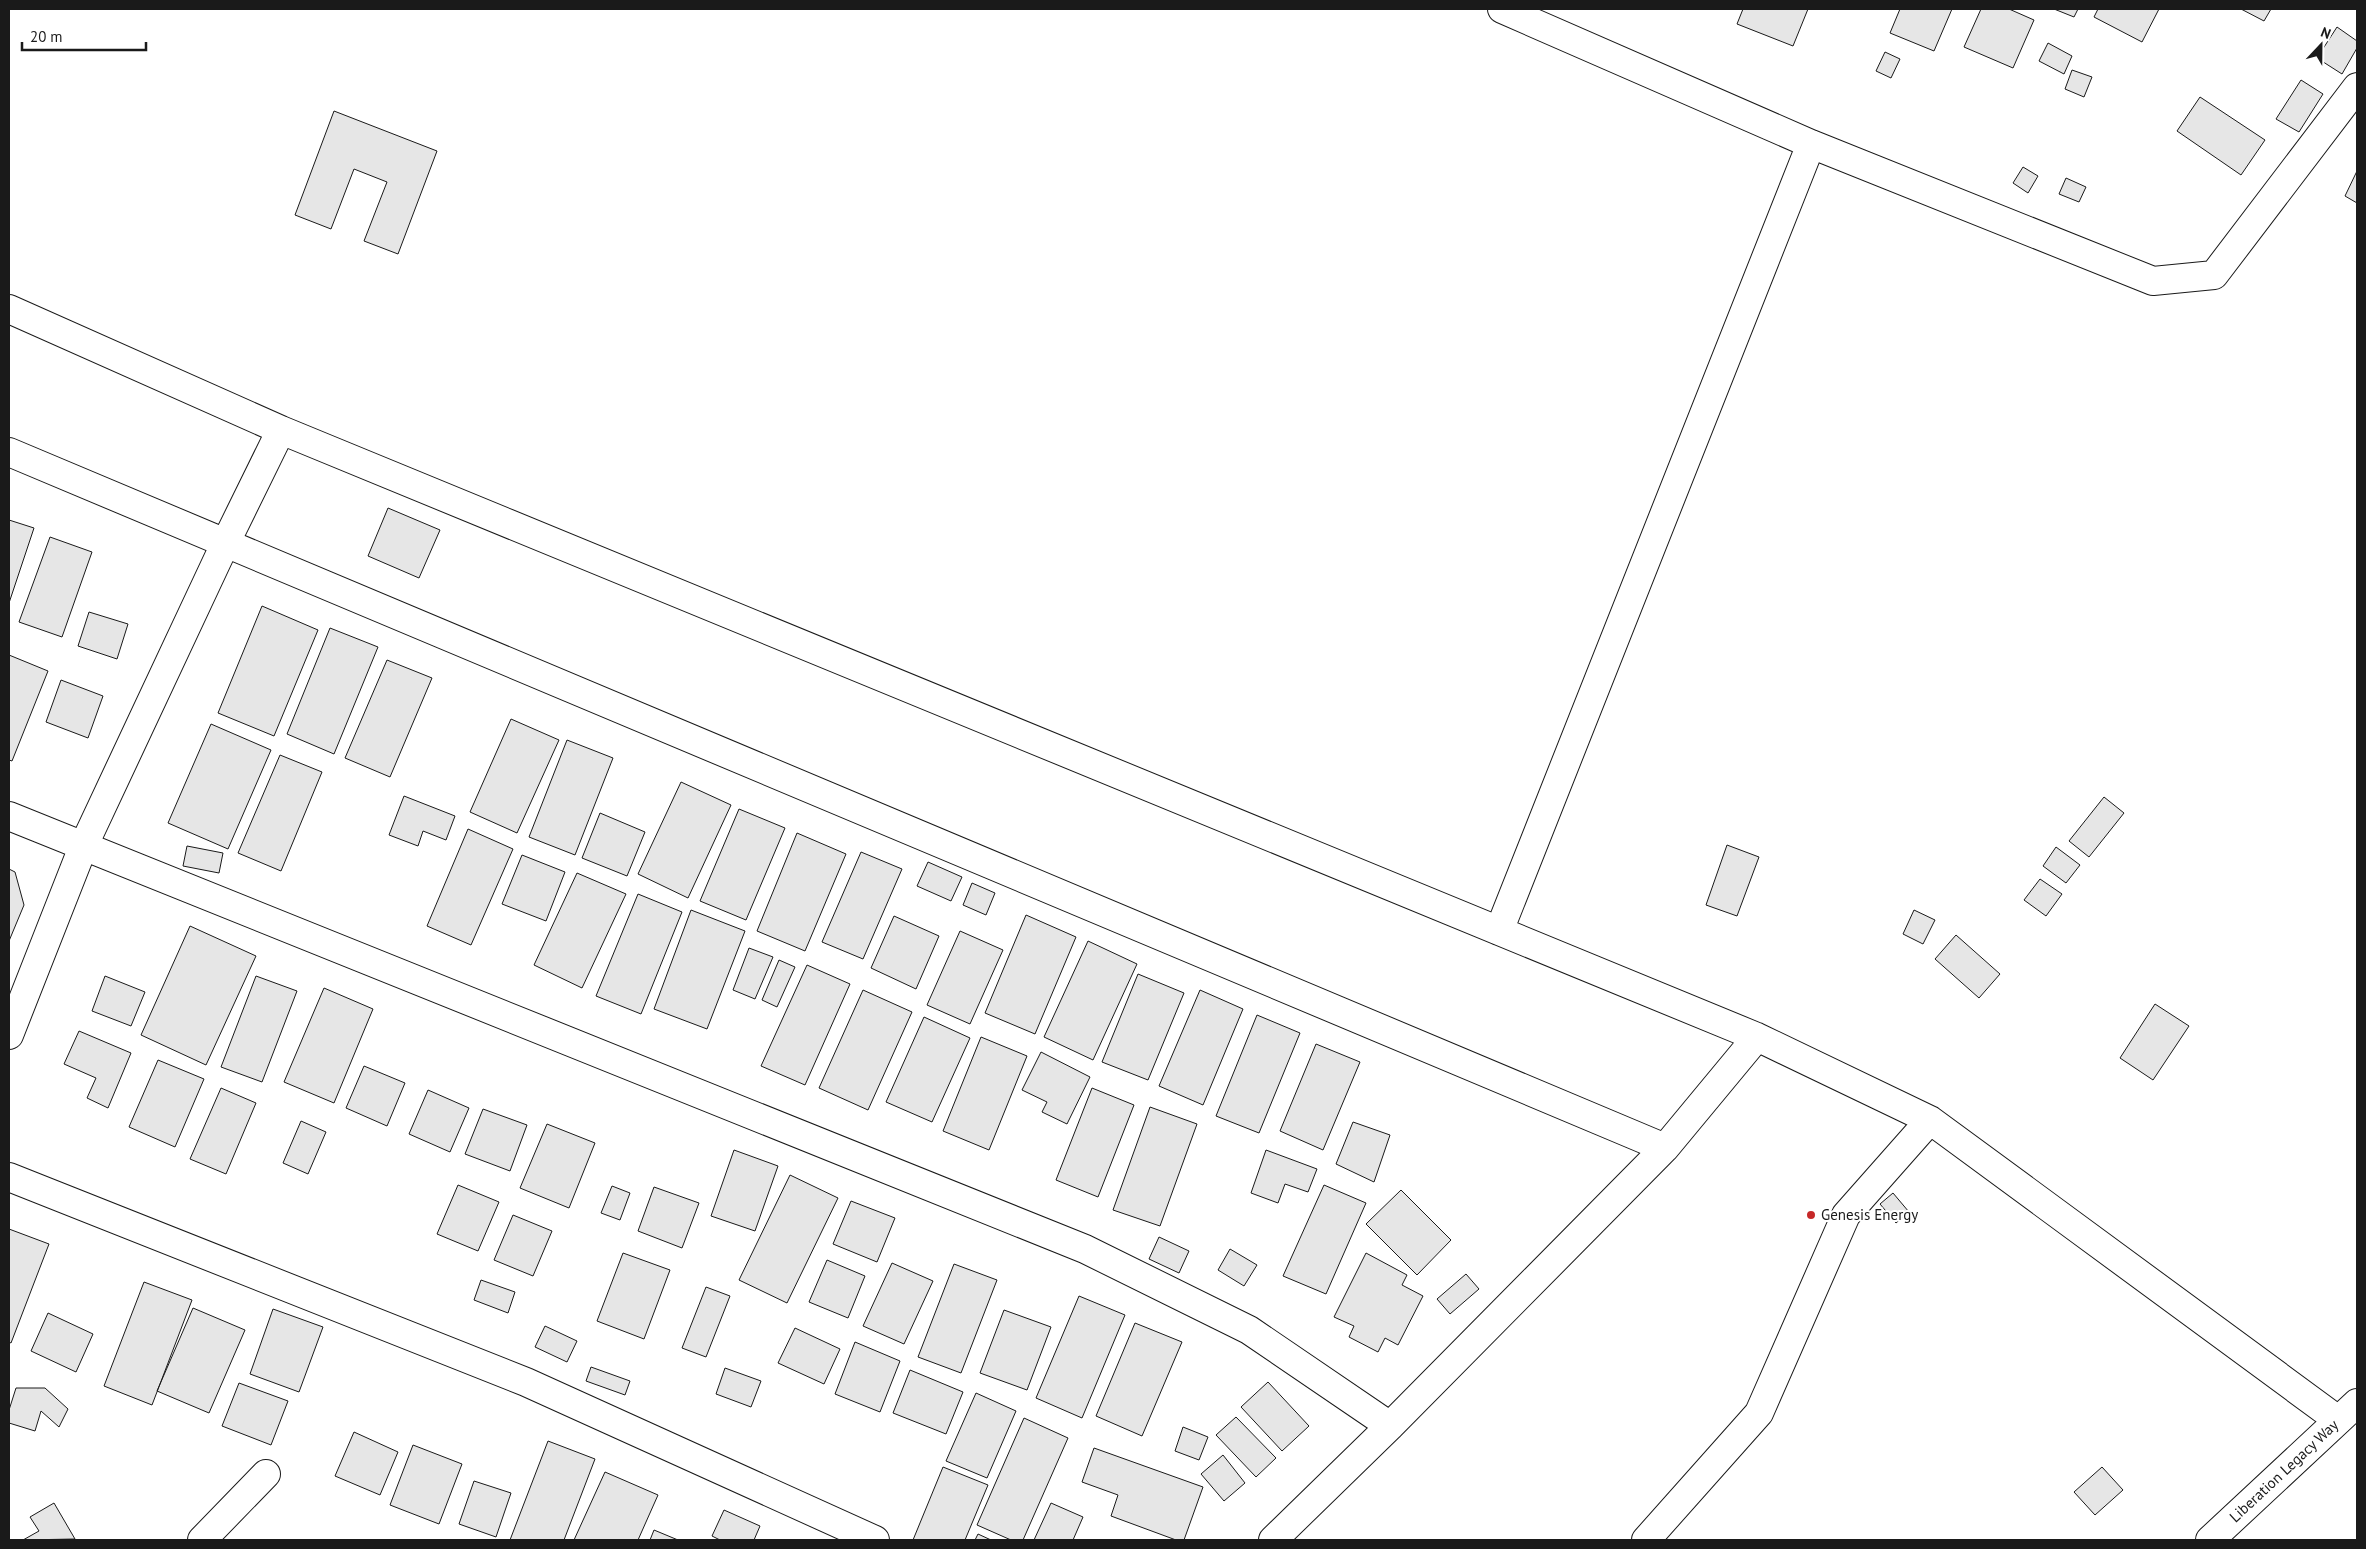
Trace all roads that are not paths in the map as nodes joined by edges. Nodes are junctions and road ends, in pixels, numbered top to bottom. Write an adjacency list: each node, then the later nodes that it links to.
1 (1502, 9): 3 (street)
2 (2357, 87): 3 (street)
3 (1811, 144): 10 (street)
4 (9, 310): 5 (street)
5 (281, 430): 7 (street); 10 (street)
6 (9, 452): 7 (street)
7 (225, 544): 9 (street); 14 (street)
8 (9, 816): 9 (street)
9 (84, 847): 11 (street); 17 (street)
10 (1499, 931): 12 (street)
11 (9, 1035)
12 (1757, 1037): 13 (street); 14 (street)
13 (1930, 1120): 16 (street); 22 (street)
14 (1665, 1148): 17 (street)
15 (9, 1177): 20 (street)
16 (2348, 1411): 23 (street, Liberation Legacy Way)
17 (1390, 1426): 21 (street)
18 (266, 1474): 19 (street)
19 (202, 1540)
20 (876, 1540)
21 (1273, 1540)
22 (1646, 1540)
23 (2210, 1540)

